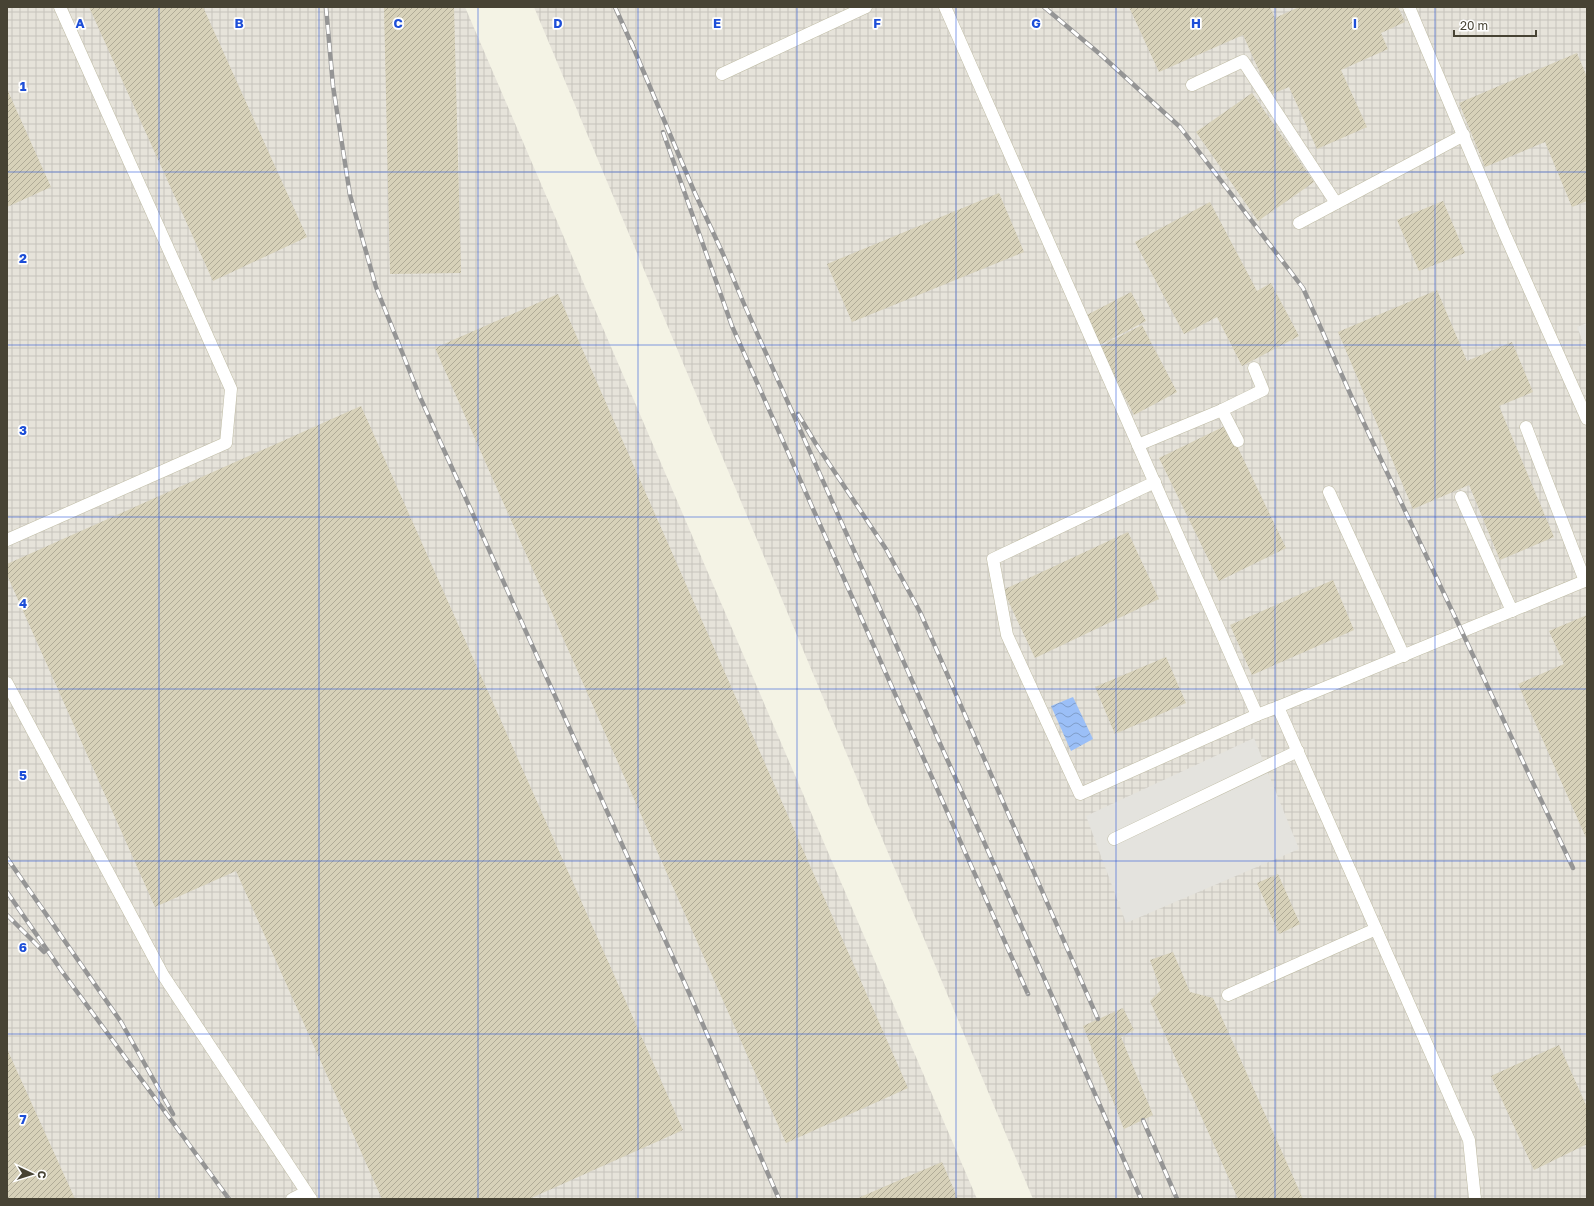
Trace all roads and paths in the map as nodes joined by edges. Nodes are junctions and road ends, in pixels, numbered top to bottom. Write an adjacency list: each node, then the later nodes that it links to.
1 (60, 7): 19 (lane)
2 (866, 7): 5 (lane)
3 (945, 7): 15 (lane)
4 (1409, 7): 7 (lane)
5 (722, 74)
6 (1192, 84): 8 (lane)
7 (1464, 135): 8 (lane); 12 (lane)
8 (1336, 203): 9 (lane)
9 (1299, 223)
10 (1254, 368): 11 (lane)
11 (1222, 410): 14 (lane); 15 (lane)
12 (1587, 419)
13 (1526, 427): 20 (lane)
14 (1238, 441)
15 (1138, 444): 16 (lane)
16 (1155, 482): 25 (lane); 25 (lane)
17 (1328, 492): 22 (lane)
18 (1462, 498): 21 (lane)
19 (7, 540)
20 (1586, 581): 21 (lane)
21 (1512, 611): 22 (lane)
22 (1404, 656): 24 (lane)
23 (7, 683): 30 (lane)
24 (1278, 707): 25 (lane); 26 (lane)
25 (1257, 715)
26 (1298, 751): 27 (lane); 28 (lane)
27 (1114, 839)
28 (1376, 929): 29 (lane); 32 (lane)
29 (1228, 995)
30 (309, 1195): 31 (lane)
31 (292, 1199)
32 (1475, 1199)

